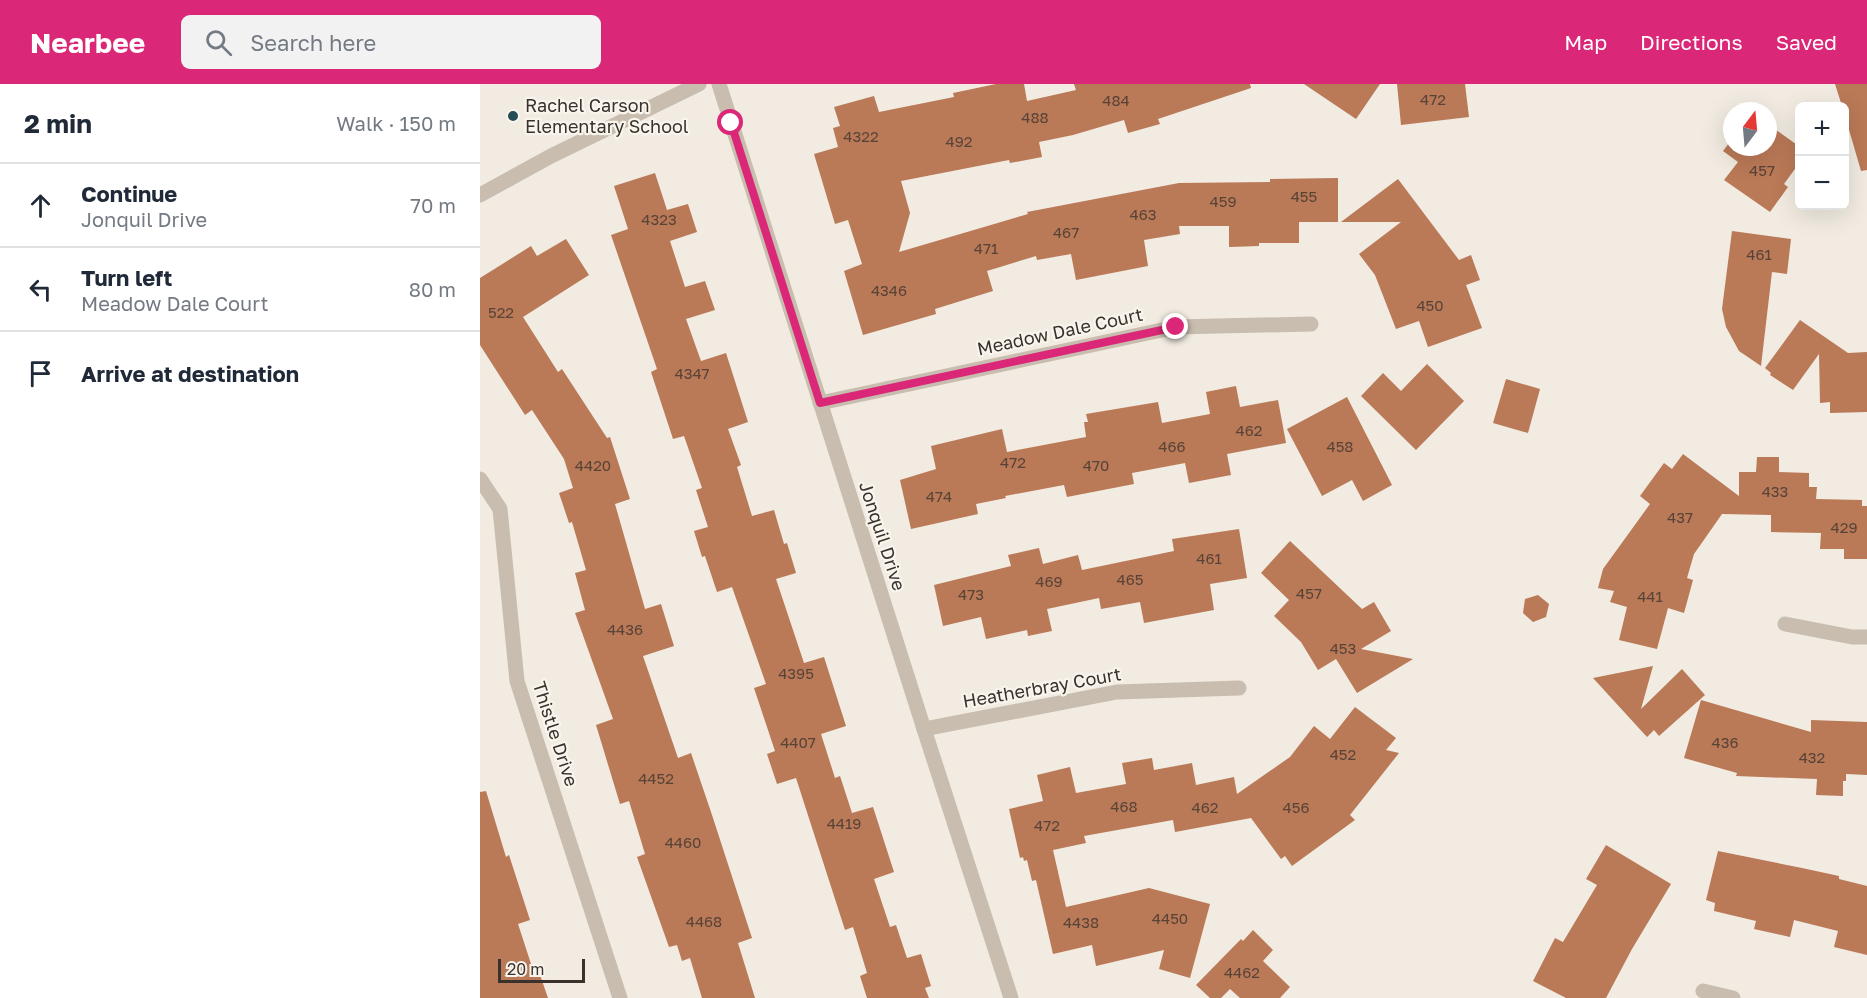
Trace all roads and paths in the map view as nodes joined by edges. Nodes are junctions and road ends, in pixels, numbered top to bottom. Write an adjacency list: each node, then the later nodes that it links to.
1 (699, 84): 3 (street)
2 (719, 84): 5 (street, Jonquil Drive)
3 (480, 195)
4 (1311, 324): 5 (street, Meadow Dale Court)
5 (820, 403): 10 (street, Jonquil Drive)
6 (480, 479): 12 (street, Thistle Drive)
7 (1785, 624): 8 (street)
8 (1867, 637)
9 (1239, 688): 10 (street, Heatherbray Court)
10 (924, 729): 13 (street, Jonquil Drive)
11 (1703, 991): 14 (street)
12 (620, 998)
13 (1011, 998)
14 (1733, 998)

